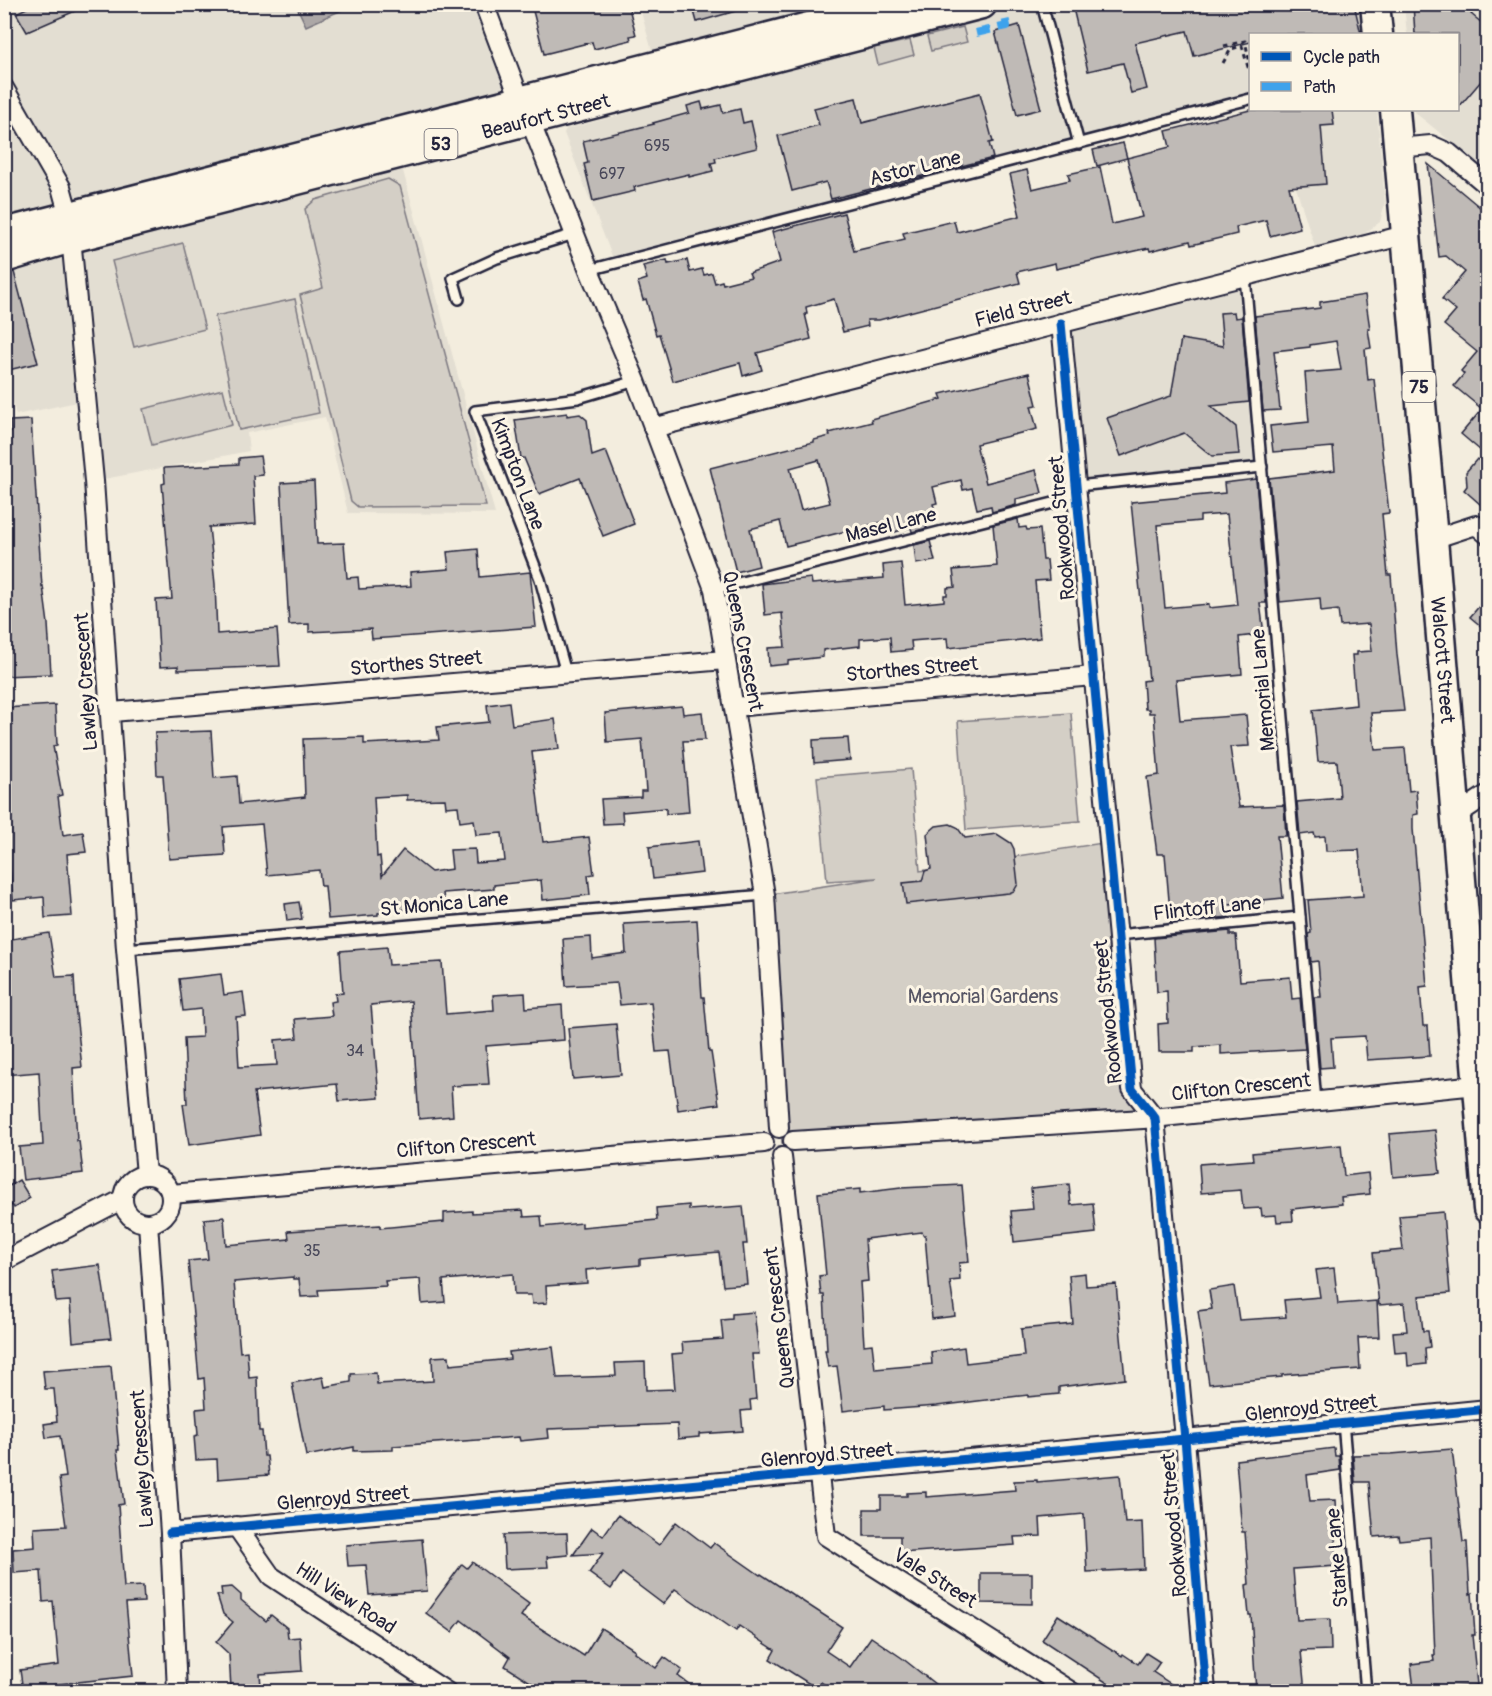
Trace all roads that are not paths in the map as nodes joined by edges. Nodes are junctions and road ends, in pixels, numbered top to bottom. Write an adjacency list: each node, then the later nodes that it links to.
1 (484, 4): 11 (street, Queens Crescent)
2 (898, 4): 11 (main road, Beaufort Street / 53)
3 (982, 4): 11 (main road, Beaufort Street / 53)
4 (1042, 4): 13 (lane)
5 (1375, 4): 7 (main road)
6 (1395, 4): 8 (main road)
7 (1378, 33)
8 (1398, 33)
9 (4, 88): 16 (street, Lawley Crescent)
10 (1249, 100): 13 (lane, Astor Lane)
11 (526, 111): 17 (main road, Beaufort Street / 53); 18 (main road, Beaufort Street / 53); 20 (street, Queens Crescent)
12 (1395, 111): 14 (main road, Walcott Street / 75)
13 (1079, 144): 23 (lane, Astor Lane)
14 (1397, 148): 15 (street); 21 (main road, Walcott Street / 75)
15 (1488, 186)
16 (61, 187): 17 (street, Lawley Crescent); 18 (street, Lawley Crescent)
17 (104, 208): 18 (main road, Beaufort Street / 53)
18 (70, 227): 19 (main road, Beaufort Street / 53); 22 (main road, Beaufort Street / 53); 38 (street, Lawley Crescent)
19 (4, 233)
20 (574, 234): 23 (street, Queens Crescent); 25 (lane)
21 (1405, 235): 24 (street, Field Street); 32 (main road, Walcott Street / 75)
22 (4, 258)
23 (589, 270): 27 (street, Queens Crescent)
24 (1245, 276): 26 (street, Field Street); 29 (lane, Memorial Lane)
25 (459, 299)
26 (1062, 323): 28 (street, Field Street); 30 (street, Rookwood Street)
27 (636, 381): 28 (street, Queens Crescent); 35 (lane, Kimpton Lane)
28 (653, 428): 33 (street, Queens Crescent)
29 (1262, 467): 30 (lane, Masel Lane); 42 (lane, Memorial Lane)
30 (1077, 491): 33 (lane, Masel Lane); 36 (street, Rookwood Street)
31 (1482, 530): 32 (street)
32 (1433, 539): 40 (main road, Walcott Street / 75)
33 (714, 589): 34 (street, Queens Crescent)
34 (725, 660): 35 (street, Storthes Street); 37 (street, Queens Crescent)
35 (566, 673): 38 (street, Storthes Street)
36 (1094, 676): 37 (street, Storthes Street); 43 (street, Rookwood Street)
37 (734, 707): 41 (street, Queens Crescent)
38 (112, 712): 44 (street, Lawley Crescent)
39 (1488, 794): 40 (street)
40 (1455, 816): 45 (main road, Walcott Street / 75)
41 (765, 895): 44 (lane, St Monica Lane); 48 (street, Queens Crescent)
42 (1300, 917): 43 (lane, Flintoff Lane); 46 (lane, Memorial Lane)
43 (1117, 935): 47 (street, Rookwood Street)
44 (126, 949): 52 (street, Lawley Crescent)
45 (1477, 1085): 46 (street, Clifton Crescent); 55 (main road, Walcott Street / 75)
46 (1316, 1102): 47 (street, Clifton Crescent)
47 (1155, 1118): 49 (street, Clifton Crescent); 60 (street, Rookwood Street)
48 (779, 1128): 49 (street); 50 (street)
49 (793, 1141): 51 (street)
50 (764, 1143): 51 (street); 53 (street, Clifton Crescent)
51 (783, 1157): 61 (street, Queens Crescent)
52 (146, 1174): 53 (street); 54 (street)
53 (171, 1194): 56 (street)
54 (123, 1199): 56 (street); 57 (street)
55 (1488, 1209)
56 (148, 1223): 63 (street, Lawley Crescent)
57 (4, 1261)
58 (1488, 1409): 59 (street, Glenroyd Street)
59 (1343, 1422): 60 (street, Glenroyd Street); 68 (lane, Starke Lane)
60 (1185, 1439): 61 (street, Glenroyd Street); 67 (street, Rookwood Street)
61 (820, 1473): 62 (street, Glenroyd Street); 66 (street, Vale Street)
62 (236, 1526): 63 (street, Glenroyd Street); 65 (street, Hill View Road)
63 (170, 1533): 64 (street, Lawley Crescent)
64 (177, 1692)
65 (447, 1692)
66 (1072, 1692)
67 (1206, 1692)
68 (1366, 1692)

